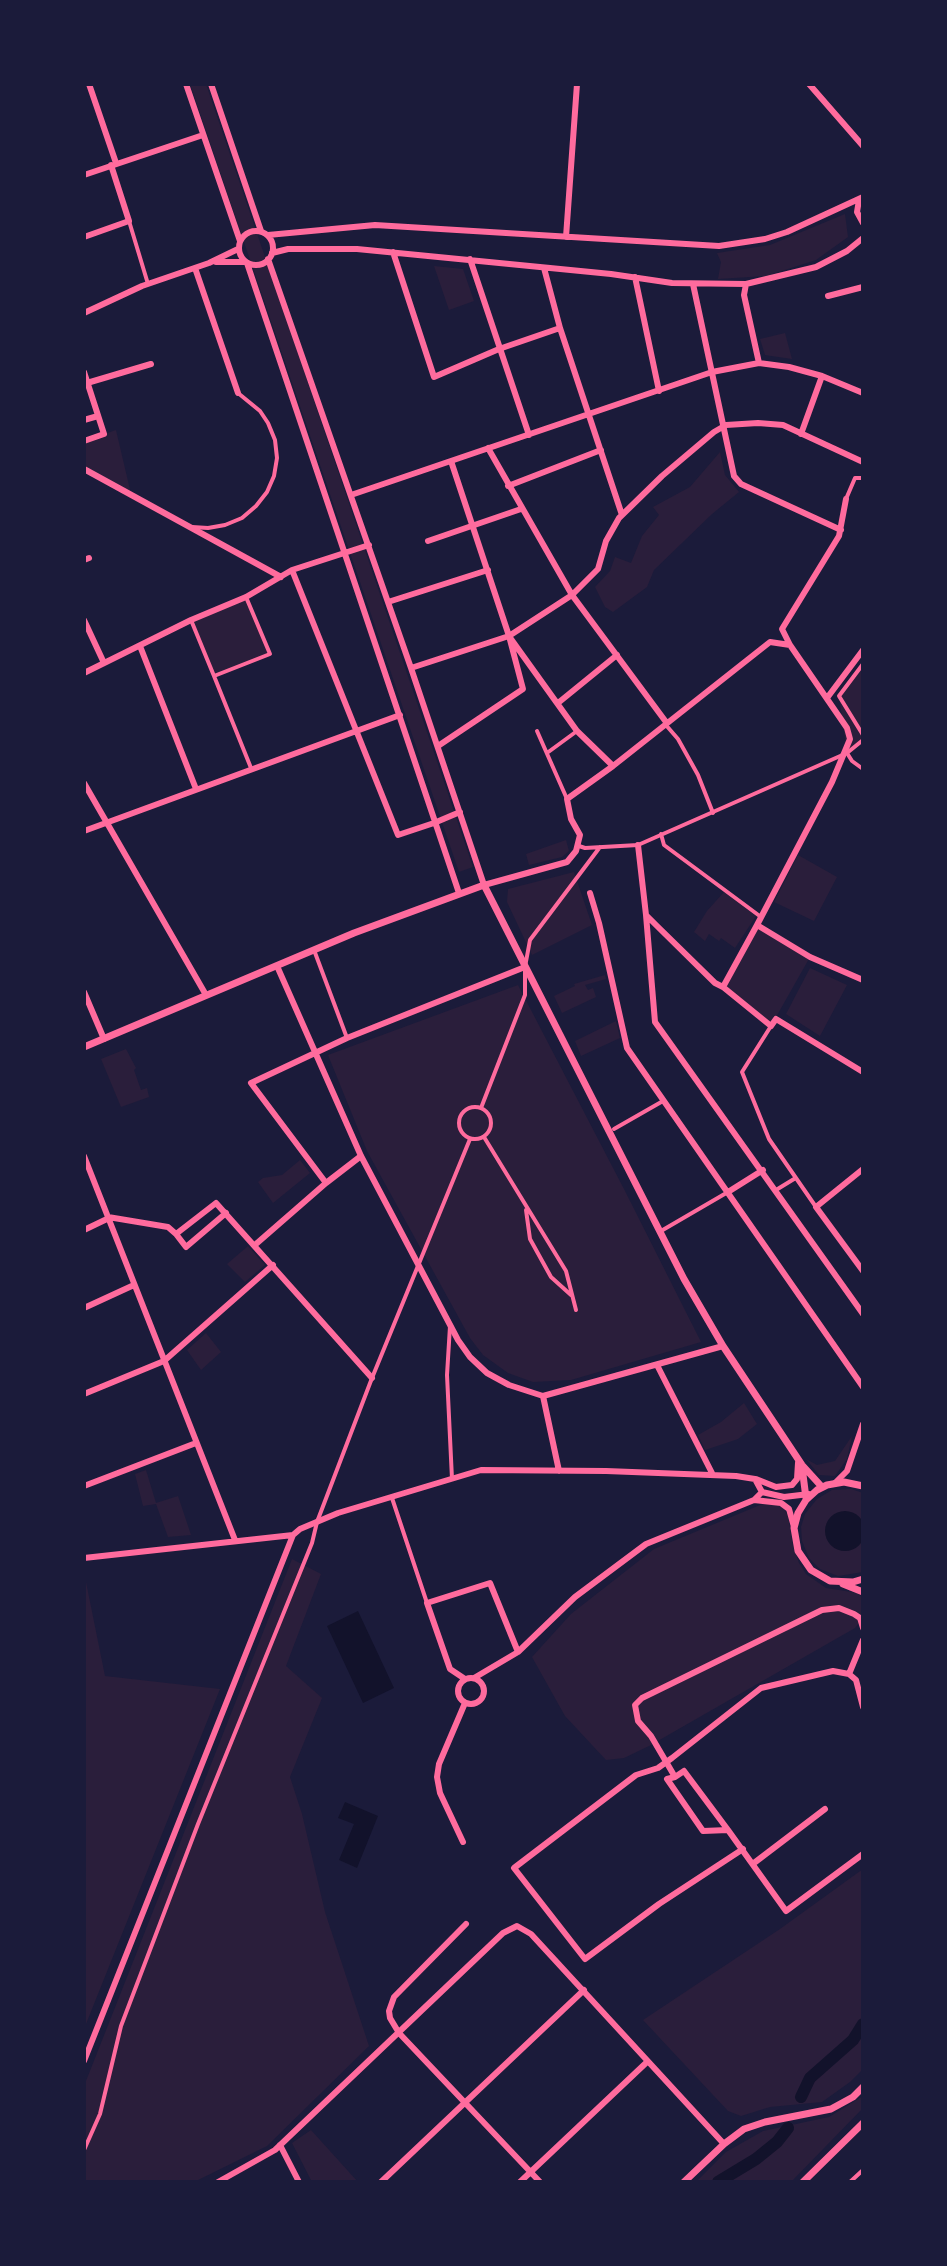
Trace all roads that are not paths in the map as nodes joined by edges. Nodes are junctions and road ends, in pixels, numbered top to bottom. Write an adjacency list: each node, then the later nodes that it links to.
1 (89, 84): 8 (street)
2 (186, 84): 6 (street)
3 (211, 84): 13 (street)
4 (577, 84): 15 (street)
5 (809, 84): 7 (street)
6 (203, 135): 8 (street); 17 (street)
7 (863, 146)
8 (113, 164): 9 (street); 11 (street)
9 (84, 175)
10 (861, 198): 12 (street); 15 (street)
11 (129, 221): 14 (street); 27 (street)
12 (863, 223)
13 (264, 233): 15 (street); 17 (street); 20 (street)
14 (84, 237)
15 (566, 237)
16 (863, 238): 29 (street)
17 (240, 241): 18 (street)
18 (238, 249): 22 (street); 23 (street)
19 (393, 252): 20 (street); 21 (street); 34 (street)
20 (270, 256): 22 (street); 58 (street)
21 (470, 259): 25 (street); 34 (street)
22 (246, 262): 23 (street); 67 (street)
23 (209, 263): 24 (street)
24 (195, 268): 27 (street); 42 (street)
25 (544, 268): 26 (street); 33 (street)
26 (635, 277): 28 (street); 41 (street)
27 (148, 284): 32 (street)
28 (693, 284): 29 (street); 38 (street)
29 (746, 284): 35 (street)
30 (863, 287): 31 (street)
31 (828, 296)
32 (84, 313)
33 (560, 328): 34 (street); 44 (street)
34 (499, 349): 49 (street)
35 (759, 363): 38 (street); 39 (street)
36 (151, 364): 40 (street)
37 (84, 372): 40 (street)
38 (712, 372): 41 (street); 47 (street)
39 (822, 376): 43 (street); 48 (street)
40 (87, 383): 45 (street)
41 (659, 391): 44 (street)
42 (238, 393): 62 (street)
43 (863, 393)
44 (590, 414): 49 (street); 52 (street)
45 (98, 416): 46 (street); 50 (street)
46 (84, 420)
47 (722, 427): 48 (street); 61 (street); 64 (street)
48 (801, 434): 54 (street)
49 (529, 435): 51 (street)
50 (84, 441)
51 (488, 448): 53 (street); 57 (street)
52 (601, 450): 57 (street); 61 (street)
53 (451, 461): 58 (street); 63 (street)
54 (863, 462)
55 (84, 469): 62 (street)
56 (863, 478): 59 (street)
57 (508, 486): 60 (street)
58 (351, 495): 66 (street)
59 (846, 499): 64 (street)
60 (521, 509): 63 (street); 71 (street)
61 (622, 515): 71 (street)
62 (190, 526): 70 (street)
63 (473, 527): 65 (street); 69 (street)
64 (841, 530): 77 (street)
65 (428, 541)
66 (369, 545): 67 (street); 73 (street)
67 (344, 553): 68 (street); 88 (street)
68 (292, 570): 70 (street); 90 (street)
69 (488, 570): 73 (street); 76 (street)
70 (281, 577): 72 (street)
71 (572, 595): 76 (street); 80 (street)
72 (246, 597): 75 (street); 85 (street)
73 (388, 602): 83 (street)
74 (84, 620): 81 (street)
75 (191, 620): 78 (street); 85 (street)
76 (509, 636): 83 (street); 87 (street); 94 (street)
77 (790, 645): 86 (street); 89 (street)
78 (140, 646): 81 (street); 101 (street)
79 (863, 650): 86 (street)
80 (617, 655): 87 (street); 89 (street)
81 (104, 663): 84 (street)
82 (863, 664): 93 (street)
83 (411, 668): 94 (street)
84 (84, 673)
85 (214, 676): 98 (street)
86 (827, 698): 96 (street)
87 (558, 703): 92 (street)
88 (400, 715): 90 (street); 106 (street)
89 (666, 723): 97 (street); 104 (street)
90 (355, 730): 98 (street); 106 (street)
91 (537, 731): 95 (street)
92 (577, 731): 95 (street); 97 (street)
93 (863, 737): 96 (street)
94 (438, 746): 103 (street)
95 (547, 753): 102 (street)
96 (847, 753): 99 (street); 104 (street); 116 (street)
97 (613, 766): 102 (street)
98 (251, 768): 101 (street)
99 (863, 769)
100 (84, 783): 105 (street)
101 (196, 789): 105 (street)
102 (567, 799): 110 (street)
103 (460, 812): 106 (street); 112 (street)
104 (713, 813): 108 (street)
105 (104, 821): 107 (street); 124 (street)
106 (434, 823): 113 (street)
107 (84, 831)
108 (661, 834): 109 (street); 116 (street)
109 (638, 845): 111 (street); 115 (street)
110 (579, 846): 111 (street); 112 (street)
111 (600, 847): 120 (street)
112 (484, 885): 113 (street); 120 (street)
113 (459, 893): 118 (street)
114 (590, 893): 131 (street)
115 (646, 915): 122 (street); 139 (street)
116 (761, 917): 117 (street)
117 (757, 925): 121 (street); 122 (street)
118 (314, 950): 119 (street); 126 (street)
119 (277, 966): 124 (street); 129 (street)
120 (525, 967): 126 (street); 132 (street); 149 (street)
121 (863, 980)
122 (723, 987): 125 (street)
123 (84, 992): 127 (street)
124 (206, 995): 127 (street)
125 (773, 1022): 130 (street); 140 (street)
126 (347, 1038): 129 (street)
127 (104, 1039): 128 (street)
128 (84, 1047)
129 (315, 1054): 137 (street); 141 (street)
130 (863, 1072)
131 (663, 1101): 133 (street); 143 (street)
132 (481, 1108): 134 (street); 135 (street)
133 (614, 1129)
134 (484, 1137): 135 (street); 145 (street)
135 (470, 1139): 153 (street)
136 (84, 1156): 147 (street)
137 (361, 1156): 141 (street); 153 (street)
138 (863, 1169): 144 (street)
139 (763, 1170): 142 (street); 143 (street)
140 (794, 1179): 142 (street); 144 (street)
141 (326, 1183): 151 (street)
142 (775, 1191): 159 (street)
143 (728, 1192): 149 (street); 165 (street)
144 (816, 1207): 154 (street)
145 (526, 1208): 156 (street); 156 (street)
146 (226, 1213): 150 (street); 150 (street); 151 (street)
147 (108, 1218): 148 (street); 150 (street); 155 (street)
148 (84, 1230)
149 (660, 1231): 161 (street)
150 (176, 1234)
151 (256, 1244): 152 (street)
152 (273, 1265): 162 (street); 164 (street)
153 (418, 1266): 160 (street); 164 (street)
154 (863, 1271)
155 (134, 1285): 157 (street); 162 (street)
156 (573, 1297): 158 (street)
157 (84, 1308)
158 (576, 1310)
159 (863, 1314)
160 (450, 1325): 167 (street); 174 (street)
161 (723, 1346): 163 (street); 170 (street)
162 (164, 1361): 166 (street); 169 (street)
163 (657, 1365): 167 (street); 173 (street)
164 (372, 1378): 184 (street)
165 (863, 1387)
166 (84, 1394)
167 (543, 1396): 172 (street)
168 (863, 1424): 176 (street)
169 (196, 1443): 177 (street); 187 (street)
170 (796, 1456): 171 (street); 175 (street)
171 (802, 1465): 179 (street); 181 (street)
172 (559, 1471): 173 (street); 174 (street)
173 (713, 1475): 175 (street)
174 (452, 1479): 182 (street)
175 (755, 1479): 180 (street)
176 (835, 1483): 178 (street); 179 (street)
177 (84, 1486)
178 (863, 1486)
179 (822, 1487): 181 (street)
180 (762, 1492): 181 (street); 183 (street)
181 (809, 1496): 185 (street)
182 (392, 1498): 184 (street); 192 (street)
183 (754, 1500): 185 (street); 195 (street)
184 (317, 1522): 186 (street); 219 (street)
185 (794, 1528): 190 (street)
186 (293, 1535): 187 (street); 212 (street)
187 (235, 1540): 188 (street)
188 (84, 1558)
189 (863, 1579): 190 (street)
190 (841, 1583): 191 (street)
191 (863, 1592)
192 (427, 1603): 195 (street); 198 (street)
193 (863, 1628): 201 (street)
194 (863, 1640): 196 (street)
195 (518, 1652): 197 (street)
196 (849, 1674): 200 (street); 201 (street)
197 (474, 1678): 198 (street); 199 (street)
198 (465, 1679): 199 (street)
199 (465, 1703): 205 (street)
200 (863, 1707)
201 (666, 1762): 202 (street); 206 (street)
202 (675, 1777): 204 (street); 204 (street)
203 (825, 1809): 208 (street)
204 (728, 1830): 206 (street)
205 (463, 1842)
206 (743, 1849): 208 (street)
207 (863, 1854): 208 (street)
208 (754, 1863)
209 (466, 1924): 211 (street)
210 (584, 1990): 211 (street); 213 (street); 215 (street)
211 (399, 2033): 215 (street); 218 (street)
212 (84, 2061)
213 (647, 2062): 217 (street); 221 (street)
214 (863, 2087): 217 (street)
215 (465, 2103): 221 (street); 224 (street)
216 (863, 2123): 228 (street)
217 (724, 2144): 227 (street)
218 (280, 2145): 222 (street); 223 (street)
219 (84, 2150)
220 (863, 2170): 229 (street)
221 (531, 2172): 225 (street); 226 (street)
222 (218, 2182)
223 (299, 2182)
224 (381, 2182)
225 (520, 2182)
226 (540, 2182)
227 (684, 2182)
228 (803, 2182)
229 (850, 2182)

